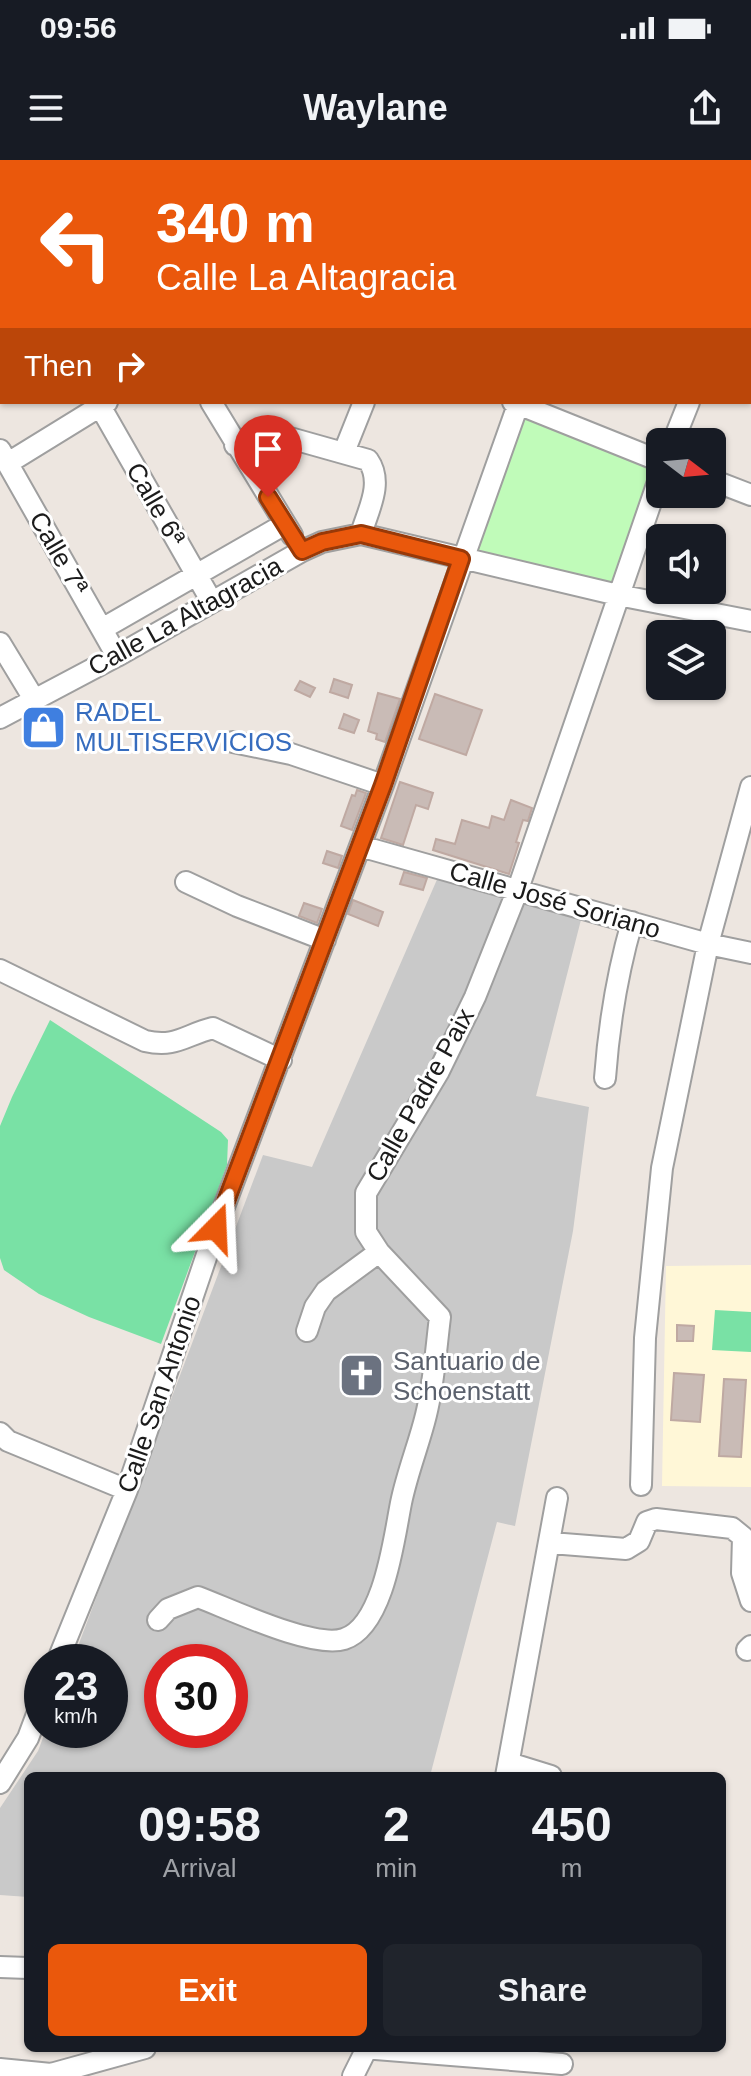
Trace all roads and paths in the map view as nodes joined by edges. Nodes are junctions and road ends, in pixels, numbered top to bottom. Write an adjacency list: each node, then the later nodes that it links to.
1 (104, 404): 11 (street); 19 (street, Calle 6ª)
2 (212, 404): 8 (street)
3 (363, 404): 9 (street)
4 (517, 404): 18 (street, Calle San Antonio)
5 (519, 404): 10 (street)
6 (688, 404): 7 (street)
7 (679, 428)
8 (235, 445): 9 (street); 15 (street)
9 (344, 452): 16 (street)
10 (646, 455)
11 (4, 457): 23 (street, Calle 7ª)
12 (726, 485): 13 (street)
13 (751, 495)
14 (649, 508): 20 (street, Calle Padre Paix)
15 (285, 524): 17 (street); 19 (street)
16 (361, 534): 17 (street, Calle La Altagracia); 18 (street, Calle La Altagracia)
17 (302, 551): 21 (street, Calle La Altagracia)
18 (461, 559): 20 (street, Calle La Altagracia); 29 (street, Calle San Antonio)
19 (198, 576): 21 (street, Calle 6ª); 23 (street)
20 (618, 595): 22 (street, Calle La Altagracia); 33 (street, Calle Padre Paix)
21 (212, 602): 25 (street, Calle La Altagracia)
22 (751, 621)
23 (102, 629): 25 (street, Calle 7ª)
24 (0, 643): 26 (street)
25 (117, 656): 26 (street, Calle La Altagracia)
26 (34, 699): 27 (street, Calle La Altagracia)
27 (0, 718)
28 (233, 742): 29 (street)
29 (383, 785): 31 (street, Calle San Antonio)
30 (749, 801): 36 (street)
31 (360, 846): 33 (street, Calle José Soriano); 35 (street, Calle San Antonio)
32 (186, 882): 35 (street)
33 (518, 889): 34 (street, Calle José Soriano); 41 (street, Calle Padre Paix)
34 (632, 922): 36 (street, Calle José Soriano); 40 (street)
35 (325, 940): 39 (street, Calle San Antonio)
36 (708, 944): 37 (street, Calle José Soriano); 44 (street)
37 (751, 953)
38 (0, 970): 39 (street)
39 (281, 1060): 45 (street, Calle San Antonio)
40 (605, 1078)
41 (379, 1252): 42 (street); 49 (street, Calle Padre Paix)
42 (307, 1331)
43 (0, 1433): 45 (street)
44 (641, 1485)
45 (127, 1490): 50 (street, Calle San Antonio)
46 (557, 1498): 47 (street)
47 (551, 1543): 48 (street); 52 (street)
48 (751, 1601)
49 (158, 1620)
50 (64, 1644)
51 (24, 1744): 53 (street)
52 (507, 1770)
53 (0, 1783)
54 (0, 1967): 55 (street)
55 (24, 1968)
56 (131, 2052): 60 (street)
57 (363, 2052): 61 (street)
58 (418, 2052): 59 (street)
59 (562, 2063)
60 (0, 2069)
61 (353, 2076)

